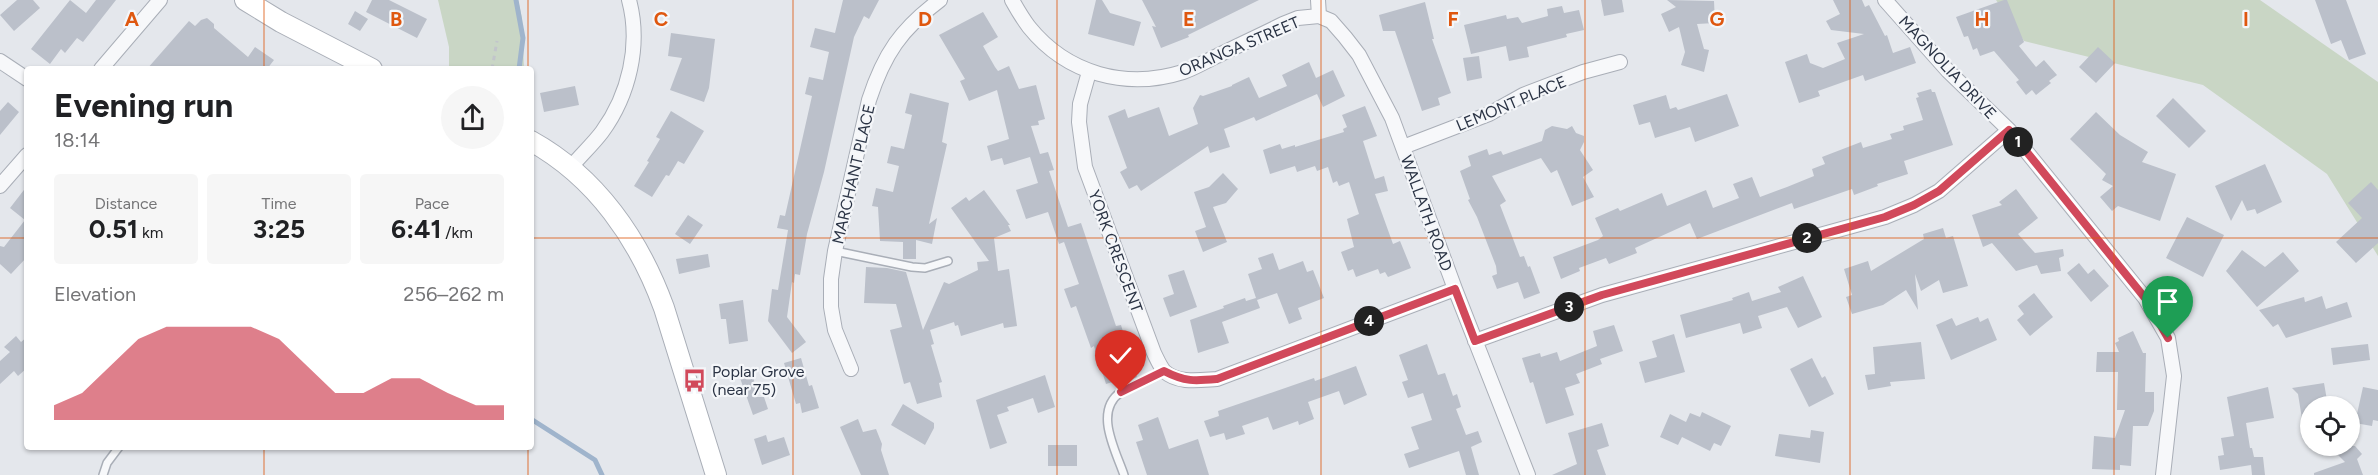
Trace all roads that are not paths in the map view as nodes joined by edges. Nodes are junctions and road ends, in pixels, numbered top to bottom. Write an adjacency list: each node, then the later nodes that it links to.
1 (160, 0): 11 (street)
2 (245, 0): 12 (street)
3 (629, 0): 19 (street)
4 (940, 0): 21 (street, MARCHANT PLACE)
5 (1011, 0): 13 (street, ORANGA STREET)
6 (1318, 0): 8 (street)
7 (1885, 0): 15 (street, MAGNOLIA DRIVE)
8 (1319, 16): 13 (street, ORANGA STREET); 17 (street, WALLATH ROAD)
9 (0, 61): 14 (street)
10 (1620, 62): 17 (street, LEMONT PLACE)
11 (103, 66)
12 (366, 66)
13 (1089, 72): 26 (street, YORK CRESCENT)
14 (24, 77)
15 (2009, 130): 24 (street); 32 (street, MAGNOLIA DRIVE)
16 (534, 143): 19 (street)
17 (1403, 147): 23 (street, WALLATH ROAD)
18 (24, 158): 20 (street)
19 (571, 167): 29 (street)
20 (0, 186)
21 (835, 251): 22 (lane); 25 (street, MARCHANT PLACE)
22 (948, 261)
23 (1455, 289): 24 (street, WALLATH ROAD); 26 (street)
24 (1475, 341): 31 (street, WALLATH ROAD)
25 (850, 369)
26 (1164, 371): 30 (lane)
27 (117, 450): 28 (lane)
28 (103, 475)
29 (716, 475)
30 (1124, 475)
31 (1528, 475)
32 (2163, 475)

